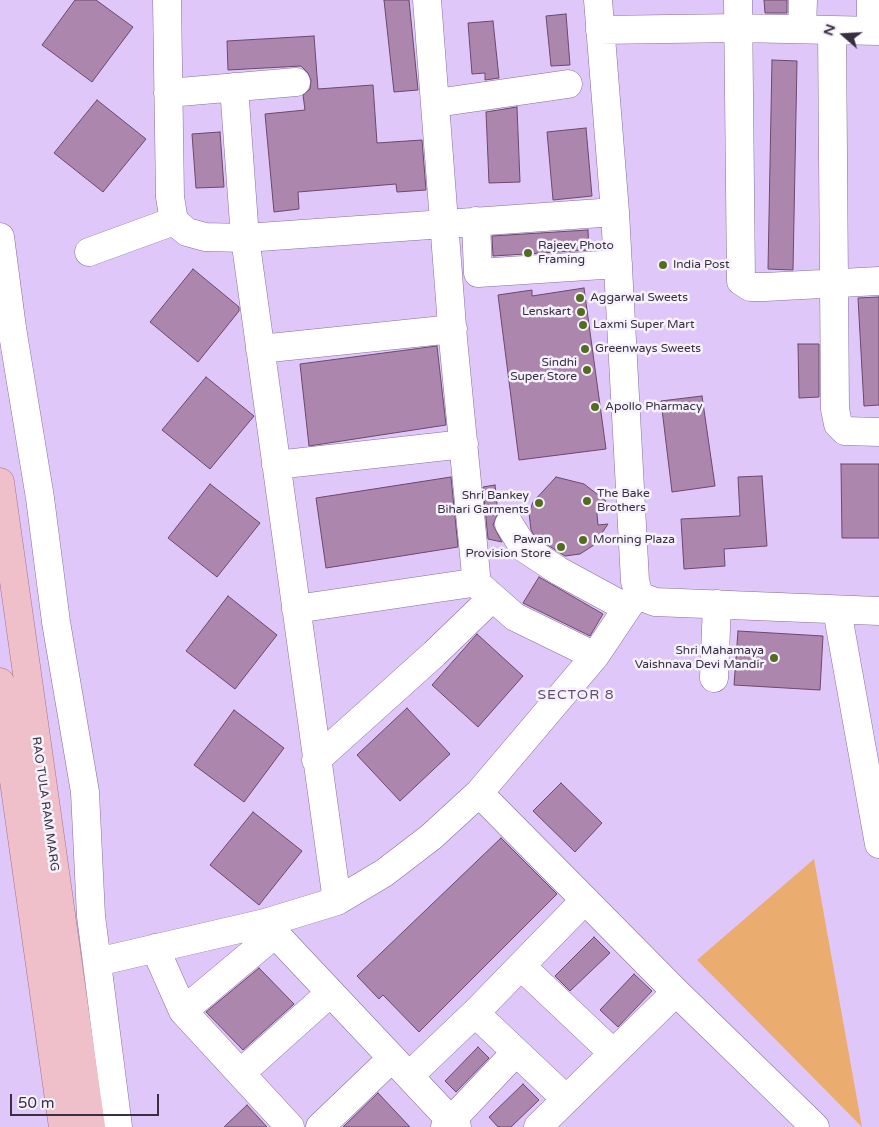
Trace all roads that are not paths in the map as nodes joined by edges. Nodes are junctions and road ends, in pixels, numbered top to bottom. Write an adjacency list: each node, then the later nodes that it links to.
1 (167, 0): 15 (street)
2 (427, 0): 16 (street)
3 (598, 0): 9 (street)
4 (738, 0): 7 (street)
5 (802, 0): 8 (street)
6 (871, 0): 11 (street)
7 (738, 28): 8 (street); 9 (street); 26 (street)
8 (802, 29): 10 (street)
9 (600, 30): 17 (street)
10 (832, 30): 11 (street); 26 (street)
11 (875, 31)
12 (296, 82): 14 (street)
13 (568, 84): 16 (street)
14 (234, 87): 15 (street); 22 (street)
15 (168, 93): 18 (street)
16 (436, 103): 20 (street)
17 (615, 212): 19 (street); 24 (street)
18 (174, 221): 22 (street); 23 (street)
19 (476, 221): 20 (street); 24 (street)
20 (446, 223): 22 (street); 27 (street)
21 (0, 237): 49 (street)
22 (245, 238): 28 (street)
23 (89, 252)
24 (618, 264): 35 (street)
25 (879, 281): 26 (street)
26 (835, 283): 29 (street)
27 (453, 329): 28 (street); 30 (street)
28 (260, 349): 31 (street)
29 (879, 432)
30 (464, 444): 31 (street); 34 (street)
31 (276, 466): 37 (street)
32 (0, 482): 50 (main road, RAO TULA RAM MARG)
33 (509, 524): 35 (street)
34 (484, 591): 37 (street); 40 (street); 44 (street)
35 (633, 600): 36 (street); 40 (street)
36 (717, 604): 38 (street); 41 (street)
37 (296, 609): 44 (street)
38 (837, 610): 39 (street); 43 (street)
39 (879, 611)
40 (595, 656): 45 (street)
41 (714, 678)
42 (0, 682): 65 (main road)
43 (867, 714): 46 (street)
44 (316, 760): 48 (street)
45 (479, 792): 47 (street); 48 (street)
46 (879, 844)
47 (585, 900): 54 (street); 55 (street)
48 (337, 901): 51 (street)
49 (91, 916): 50 (street); 53 (street)
50 (62, 921): 66 (main road, RAO TULA RAM MARG)
51 (270, 928): 52 (street); 56 (street); 57 (street)
52 (155, 948): 53 (street); 57 (street)
53 (97, 962): 67 (street)
54 (521, 966): 58 (street); 60 (street)
55 (676, 992): 60 (street); 71 (street)
56 (330, 993): 61 (street); 62 (street)
57 (182, 1011): 62 (street)
58 (475, 1013): 59 (street); 61 (street)
59 (516, 1052): 63 (street); 64 (street)
60 (614, 1053): 63 (street)
61 (400, 1067): 64 (street); 69 (street)
62 (241, 1073): 68 (street)
63 (566, 1099): 70 (street)
64 (451, 1125)
65 (62, 1127)
66 (91, 1127)
67 (118, 1127)
68 (290, 1127)
69 (320, 1127)
70 (538, 1127)
71 (815, 1127)

